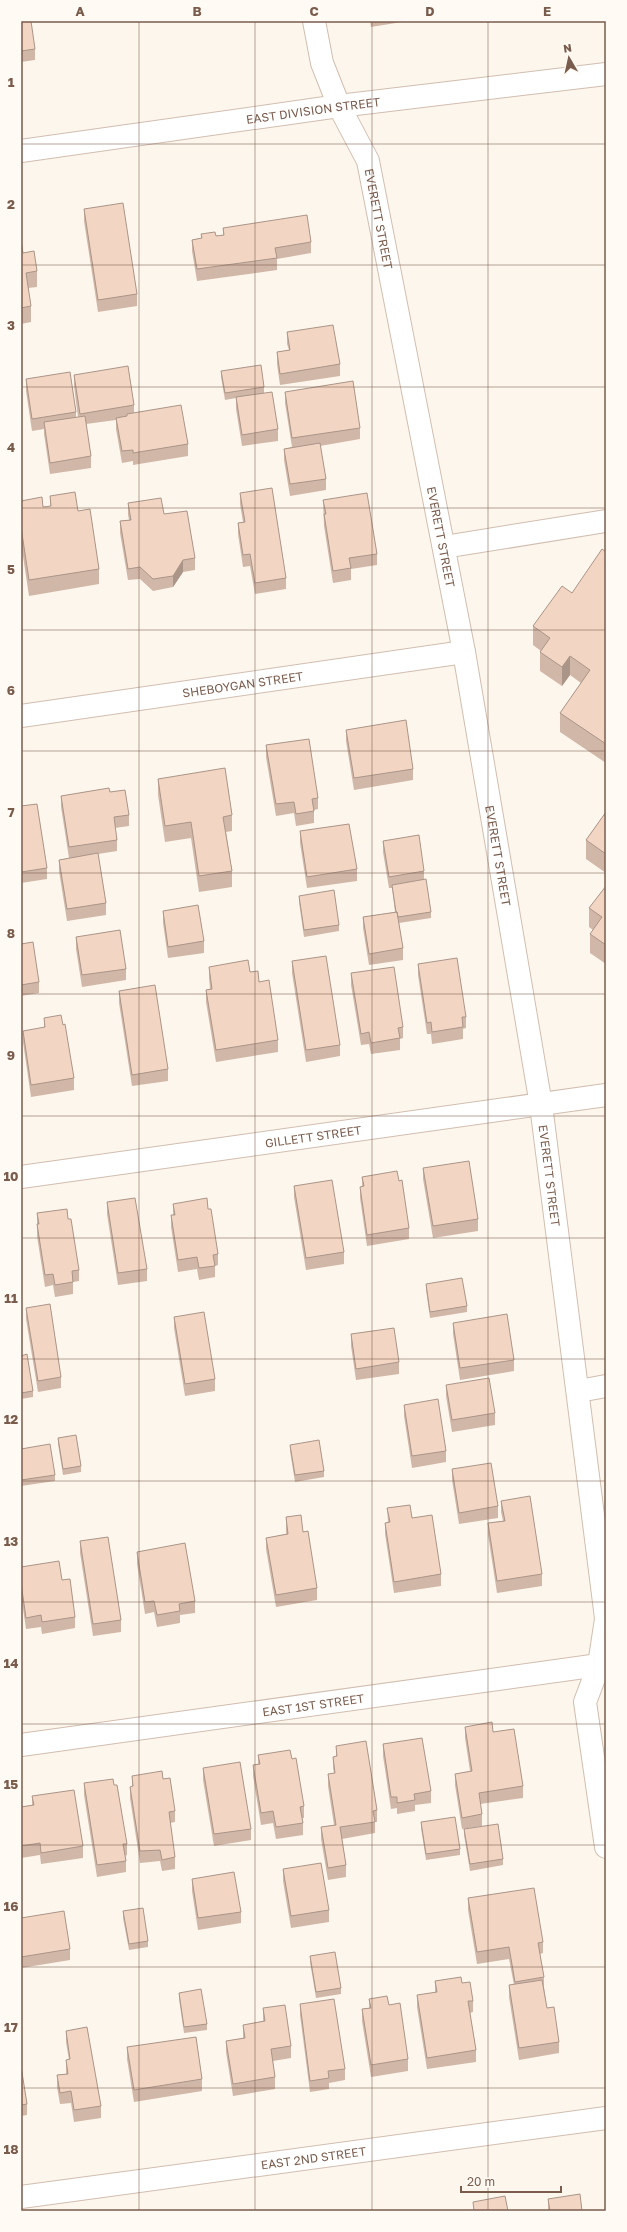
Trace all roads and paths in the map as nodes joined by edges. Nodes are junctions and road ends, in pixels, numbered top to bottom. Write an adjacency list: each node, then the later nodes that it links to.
1 (314, 21): 3 (street, EVERETT STREET)
2 (606, 74): 3 (street, EAST DIVISION STREET)
3 (339, 106): 4 (street, EAST DIVISION STREET); 6 (street, EVERETT STREET)
4 (21, 151)
5 (606, 521): 6 (street)
6 (444, 547): 7 (street, EVERETT STREET)
7 (464, 652): 8 (street, SHEBOYGAN STREET); 10 (street, EVERETT STREET)
8 (21, 716)
9 (606, 1095): 10 (street, GILLETT STREET)
10 (541, 1105): 11 (street, GILLETT STREET); 13 (street, EVERETT STREET)
11 (21, 1177)
12 (606, 1386): 13 (street)
13 (579, 1391): 14 (street, EVERETT STREET)
14 (606, 1618): 15 (street, EVERETT STREET)
15 (603, 1664): 16 (street, EAST 1ST STREET); 17 (street, EVERETT STREET)
16 (21, 1745)
17 (606, 1847)
18 (606, 2118): 19 (street, EAST 2ND STREET)
19 (21, 2197)

